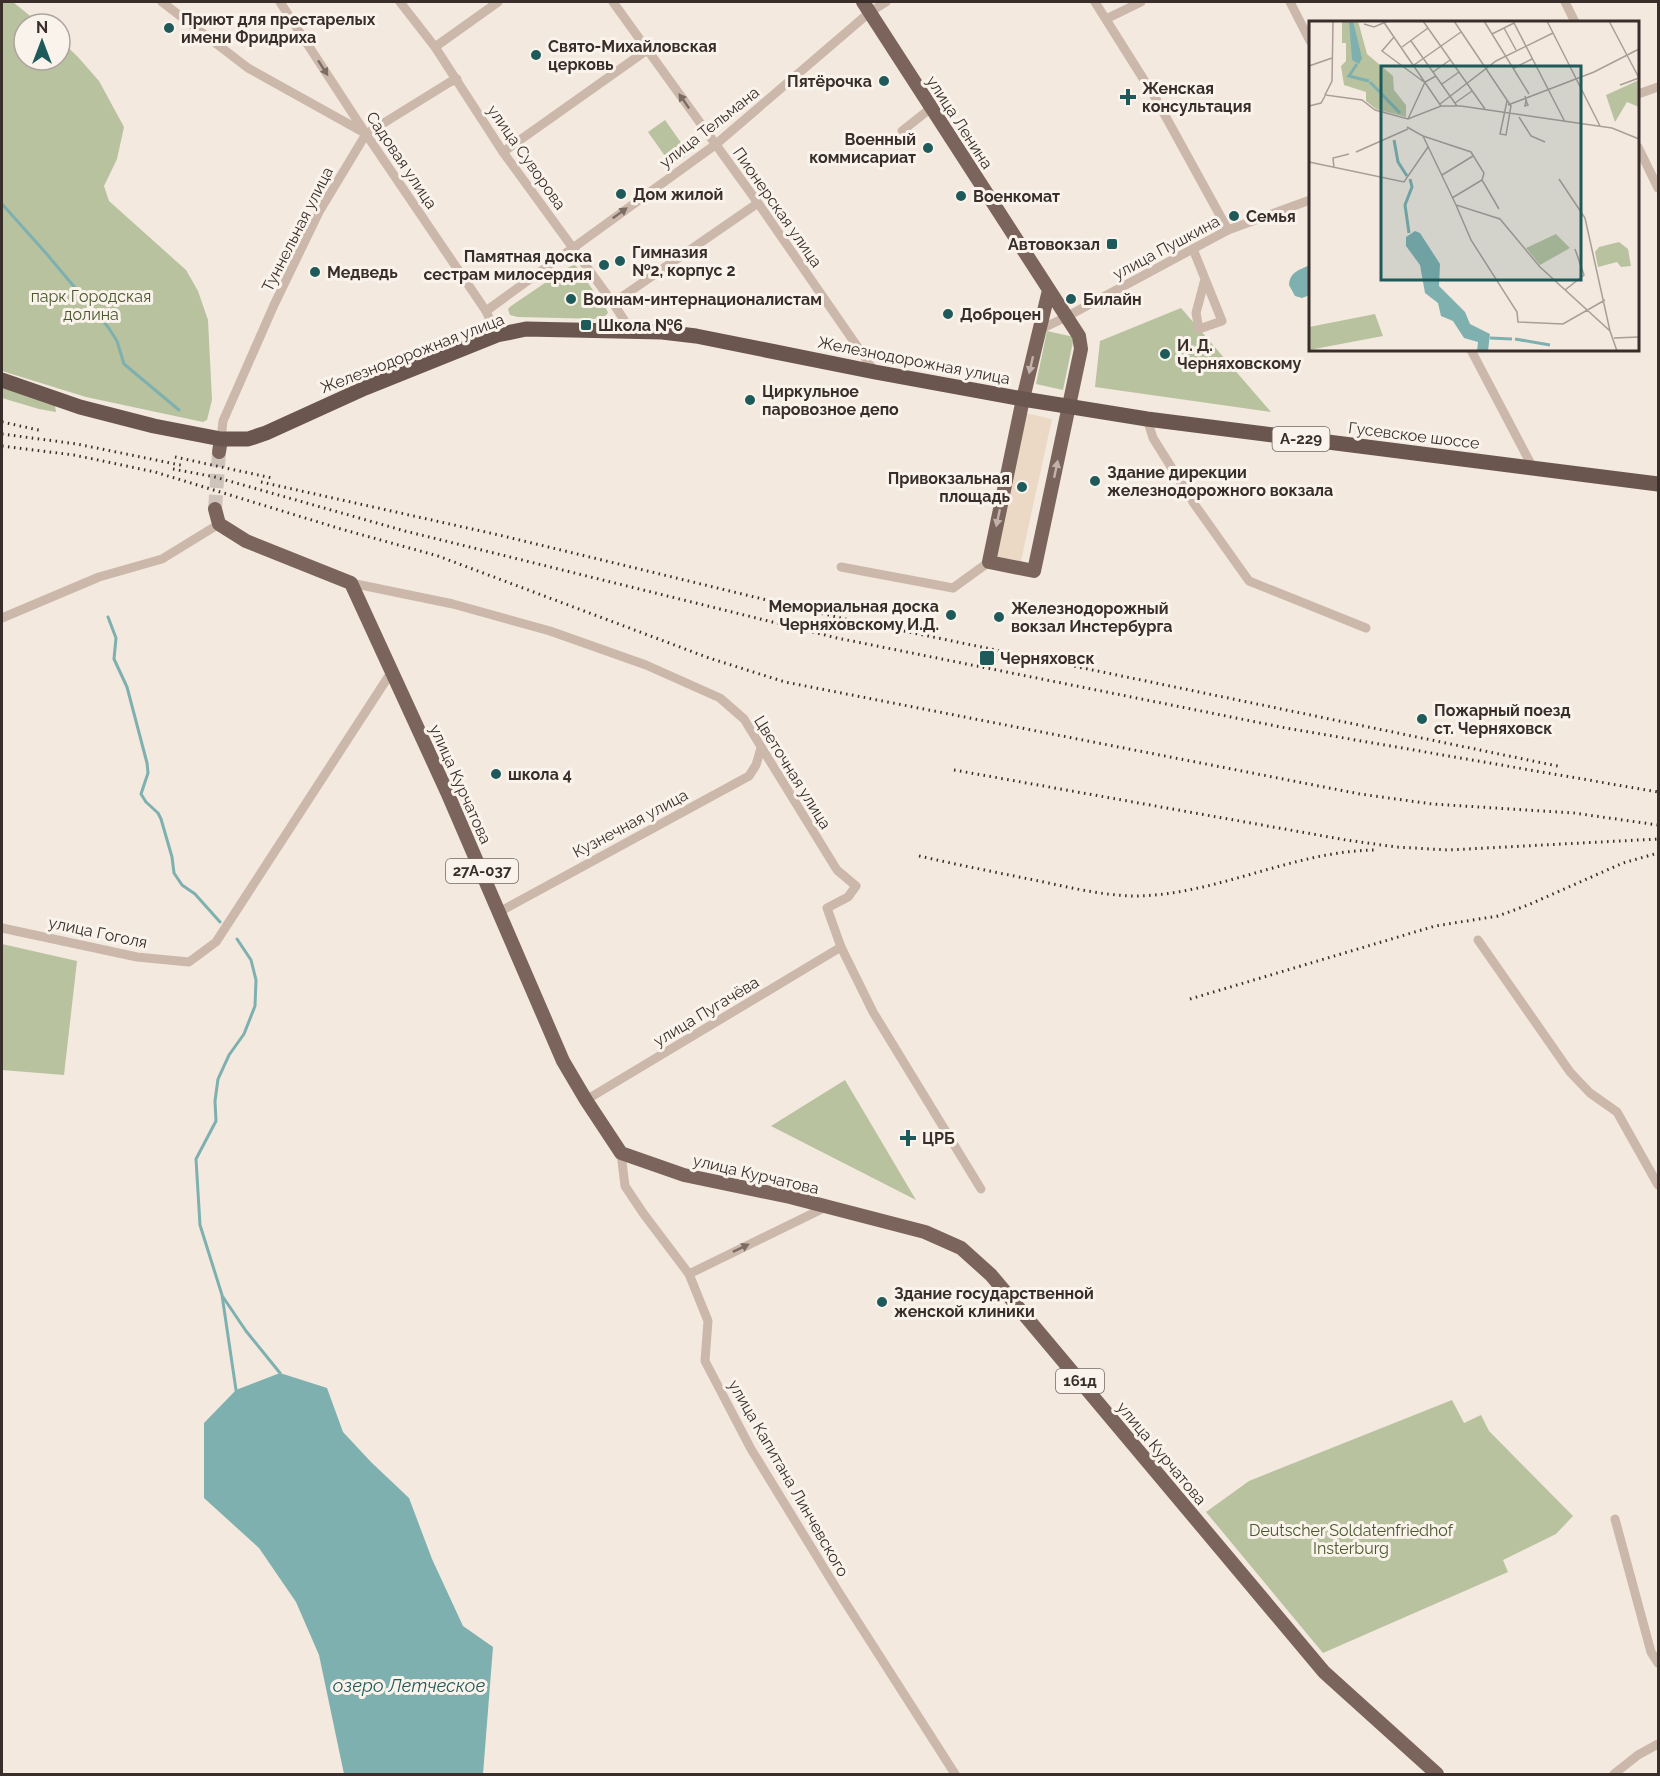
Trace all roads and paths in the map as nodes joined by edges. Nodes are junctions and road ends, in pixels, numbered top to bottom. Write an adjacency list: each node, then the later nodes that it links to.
1 (162, 2): 22 (street)
2 (280, 2): 22 (street, Садовая улица, one-way to 22)
3 (400, 2): 15 (street, улица Суворова)
4 (498, 2): 15 (street)
5 (613, 2): 16 (street, Пионерская улица)
6 (886, 2): 11 (street, улица Тельмана)
7 (1095, 2): 12 (street)
8 (1141, 2): 12 (street)
9 (1290, 2): 14 (street)
10 (1564, 2): 13 (street)
11 (867, 7): 20 (main road, улица Ленина); 23 (street, улица Тельмана)
12 (1106, 19): 29 (street)
13 (1574, 21)
14 (1309, 37)
15 (435, 47): 17 (street, улица Суворова)
16 (648, 50): 23 (street, Пионерская улица, one-way to 16); 25 (street)
17 (457, 79): 22 (street, Туннельная улица); 25 (street, улица Суворова)
18 (1659, 87): 19 (street)
19 (1639, 94)
20 (932, 108): 21 (street); 33 (main road, улица Ленина)
21 (902, 131)
22 (366, 134): 35 (street, Садовая улица); 46 (street, Туннельная улица)
23 (716, 146): 28 (street, Пионерская улица); 30 (street, улица Тельмана, one-way to 23)
24 (1639, 149): 26 (street)
25 (503, 152): 30 (street, улица Суворова)
26 (1659, 188)
27 (1309, 201): 29 (street, улица Пушкина)
28 (758, 203): 34 (street); 41 (street, Пионерская улица)
29 (1228, 230): 31 (street, улица Пушкина)
30 (573, 247): 34 (street, улица Суворова); 35 (street, улица Тельмана)
31 (1193, 249): 32 (street); 36 (street, улица Пушкина)
32 (1205, 279): 32 (street)
33 (1049, 290): 36 (main road, улица Ленина); 37 (main road)
34 (613, 303): 38 (street, улица Суворова)
35 (486, 311): 39 (street, Садовая улица)
36 (1066, 317): 37 (street, улица Пушкина); 44 (main road, улица Ленина)
37 (1039, 330): 43 (main road, one-way to 43)
38 (627, 331): 39 (highway, Железнодорожная улица); 41 (highway, Железнодорожная улица)
39 (497, 335): 46 (highway, Железнодорожная улица)
40 (1472, 351): 47 (street)
41 (875, 372): 43 (highway, Железнодорожная улица)
42 (2, 380): 46 (highway, Железнодорожная улица)
43 (1023, 399): 44 (highway, Гусевское шоссе / А-229); 51 (main road, one-way to 51)
44 (1069, 407): 45 (highway, Гусевское шоссе / А-229); 51 (main road, улица Ленина, one-way to 44)
45 (1147, 419): 47 (highway, Гусевское шоссе / А-229); 55 (street)
46 (220, 445)
47 (1533, 468): 48 (highway, Гусевское шоссе / А-229)
48 (1659, 484)
49 (215, 509): 50 (main road)
50 (219, 524): 53 (main road); 54 (street)
51 (989, 562): 52 (street)
52 (841, 567)
53 (351, 583): 56 (main road, улица Курчатова / 27А-037); 57 (street, Цветочная улица)
54 (2, 618)
55 (1366, 628)
56 (392, 671): 58 (main road, улица Курчатова / 27А-037); 59 (street, улица Гоголя)
57 (761, 748): 58 (street, Кузнечная улица); 61 (street, Цветочная улица)
58 (499, 912): 62 (main road, улица Курчатова / 27А-037)
59 (2, 928)
60 (1478, 940): 64 (street)
61 (842, 947): 62 (street, улица Пугачёва); 65 (street, Цветочная улица)
62 (586, 1100): 63 (main road, улица Курчатова / 27А-037)
63 (621, 1153): 66 (main road, улица Курчатова / 161д); 67 (street, улица Капитана Линчевского)
64 (1659, 1185)
65 (981, 1189)
66 (826, 1207): 67 (street, one-way to 66); 72 (main road, улица Курчатова / 161д)
67 (689, 1274): 71 (street, улица Капитана Линчевского)
68 (1615, 1519): 69 (street)
69 (1659, 1663)
70 (1659, 1744): 73 (street)
71 (954, 1774)
72 (1437, 1774)
73 (1614, 1774)

